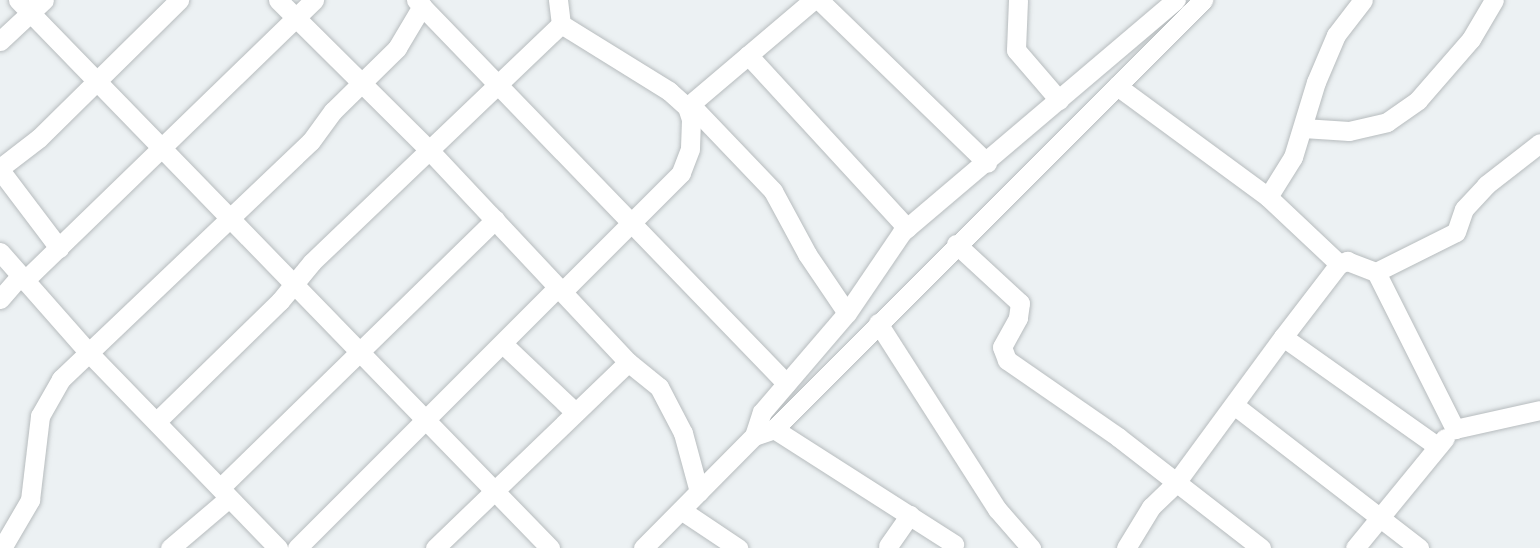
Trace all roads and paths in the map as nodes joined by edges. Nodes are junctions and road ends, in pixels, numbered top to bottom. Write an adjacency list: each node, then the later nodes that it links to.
1 (179, 0): 17 (street)
2 (278, 0): 14 (street)
3 (314, 0): 14 (street)
4 (813, 0): 16 (street)
5 (819, 0): 27 (street)
6 (1018, 0): 21 (street)
7 (1176, 0): 21 (street)
8 (1203, 0): 20 (street)
9 (1363, 0): 23 (street)
10 (1494, 0): 23 (street)
11 (419, 3): 18 (street); 19 (street)
12 (31, 4): 15 (street); 17 (street)
13 (557, 9): 19 (street); 22 (street)
14 (297, 18): 18 (street); 25 (street)
15 (0, 41)
16 (748, 55): 22 (street); 33 (street)
17 (96, 82): 25 (street); 28 (street)
18 (362, 84): 26 (street); 30 (street)
19 (498, 84): 26 (street); 32 (street)
20 (1117, 86): 29 (street); 34 (street)
21 (1059, 100): 27 (street)
22 (688, 105): 32 (street); 43 (street)
23 (1303, 128): 29 (street)
24 (1540, 143): 38 (street)
25 (160, 150): 30 (street); 35 (street)
26 (429, 150): 31 (street); 40 (street)
27 (987, 163): 33 (street)
28 (0, 169): 35 (street)
29 (1268, 197): 37 (street)
30 (228, 218): 40 (street); 47 (street)
31 (495, 220): 41 (street); 48 (street)
32 (631, 224): 41 (street); 50 (street)
33 (907, 228): 43 (street)
34 (956, 244): 44 (street); 60 (street)
35 (59, 248): 39 (street)
36 (0, 252): 39 (street)
37 (1339, 264): 38 (street); 45 (street)
38 (1376, 272): 57 (street)
39 (22, 279): 42 (street); 47 (street)
40 (294, 284): 48 (street); 54 (street)
41 (560, 289): 46 (street); 49 (street)
42 (0, 299)
43 (847, 313): 50 (street)
44 (878, 323): 56 (street); 77 (street)
45 (1283, 337): 51 (street); 59 (street)
46 (503, 344): 53 (street); 55 (street)
47 (89, 353): 54 (street); 69 (street)
48 (360, 353): 55 (street); 62 (street)
49 (628, 362): 53 (street); 63 (street)
50 (786, 383): 58 (street)
51 (1234, 405): 60 (street); 66 (street)
52 (1540, 410): 57 (street)
53 (575, 412): 61 (street)
54 (158, 420): 62 (street)
55 (427, 422): 61 (street); 72 (street)
56 (774, 429): 58 (street); 65 (street)
57 (1455, 429): 59 (street)
58 (754, 436): 63 (street)
59 (1437, 446): 66 (street)
60 (1175, 484): 78 (street); 79 (street)
61 (493, 489): 73 (street); 74 (street)
62 (225, 492): 70 (street); 71 (street)
63 (699, 492): 64 (street)
64 (681, 510): 75 (street); 76 (street)
65 (910, 515): 67 (street); 68 (street)
66 (1380, 517): 80 (street); 81 (street)
67 (954, 544)
68 (889, 547)
69 (2, 548)
70 (170, 548)
71 (278, 548)
72 (297, 548)
73 (435, 548)
74 (550, 548)
75 (643, 548)
76 (738, 548)
77 (1031, 548)
78 (1126, 548)
79 (1261, 548)
80 (1355, 548)
81 (1419, 548)

